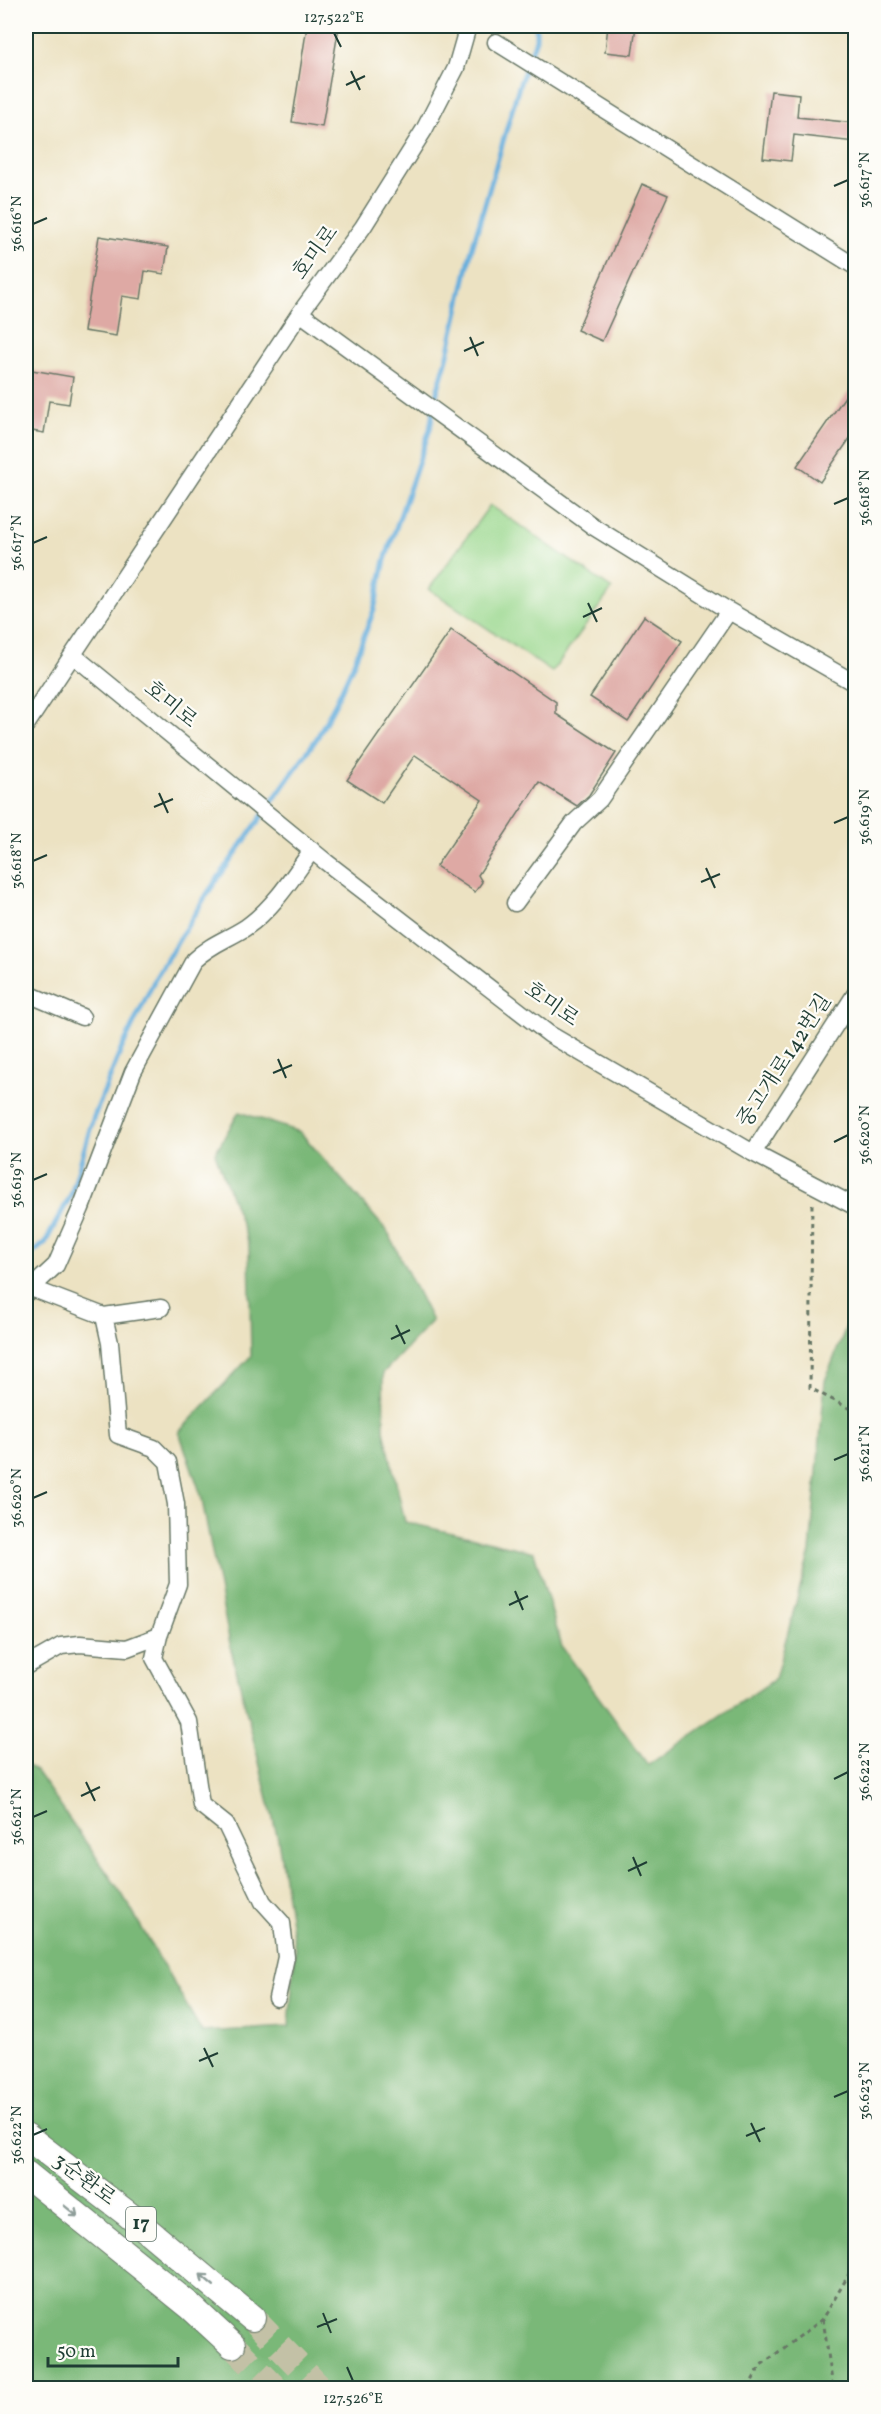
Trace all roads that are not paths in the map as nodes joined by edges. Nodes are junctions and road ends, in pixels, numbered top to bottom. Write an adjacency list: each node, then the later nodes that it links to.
1 (468, 26): 4 (street, 호미로)
2 (496, 42): 3 (street)
3 (855, 267)
4 (300, 313): 5 (street); 6 (street, 호미로)
5 (729, 611): 7 (street); 10 (street)
6 (73, 655): 8 (street); 9 (street, 호미로)
7 (855, 684)
8 (26, 725)
9 (312, 850): 14 (street, 호미로); 16 (street)
10 (515, 903)
11 (26, 993): 13 (street)
12 (855, 993): 14 (street, 중고개로142번길)
13 (82, 1017)
14 (753, 1153): 15 (street, 호미로)
15 (855, 1207)
16 (28, 1290): 18 (street)
17 (161, 1308): 18 (street)
18 (104, 1316): 19 (street)
19 (159, 1636): 20 (street); 21 (street)
20 (26, 1666)
21 (277, 1998)
22 (26, 2136): 24 (highway, 3순환로 / 17, one-way to 22)
23 (26, 2174): 25 (highway, 3순환로 / 17, one-way to 25)
24 (252, 2318)
25 (232, 2345)

